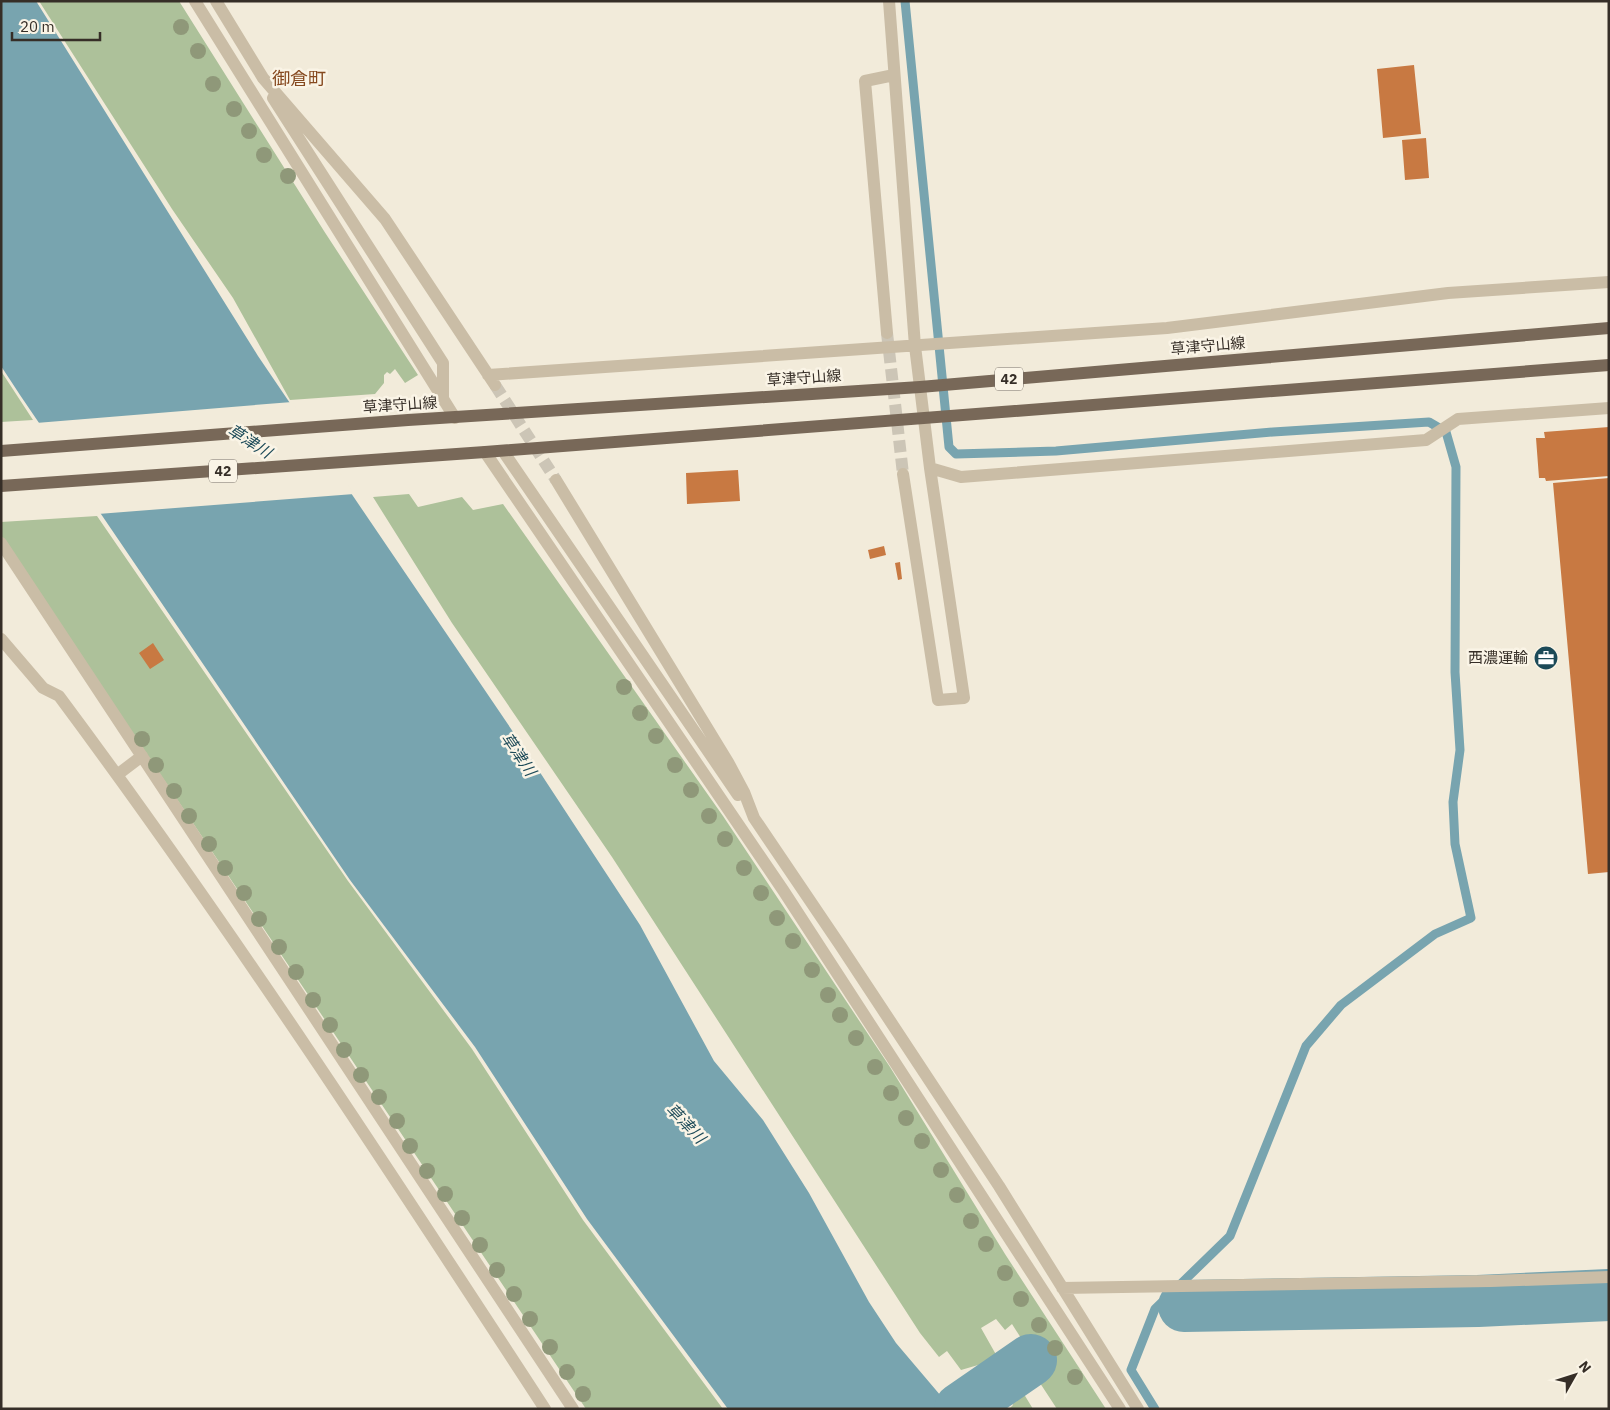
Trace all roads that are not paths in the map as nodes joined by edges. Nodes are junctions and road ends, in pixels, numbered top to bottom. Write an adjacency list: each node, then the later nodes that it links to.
1 (195, 1): 12 (street)
2 (216, 1): 5 (street)
3 (889, 1): 4 (street)
4 (894, 75): 8 (street); 9 (street)
5 (263, 78): 9 (street); 12 (street)
6 (1609, 282): 9 (street)
7 (1609, 328): 11 (main road, 草津守山線 / 42)
8 (887, 333)
9 (914, 346): 11 (street)
10 (1609, 365): 15 (main road, 42)
11 (920, 386): 14 (main road, 草津守山線 / 42); 15 (street)
12 (443, 399): 14 (street)
13 (1609, 408): 19 (street)
14 (455, 418): 16 (main road, 草津守山線 / 42)
15 (924, 418): 17 (main road, 42); 19 (street)
16 (1, 451)
17 (502, 451): 18 (main road, 42); 27 (street)
18 (485, 452): 22 (main road, 42); 32 (street)
19 (930, 468): 20 (street)
20 (903, 474)
21 (556, 480): 27 (street)
22 (8, 486)
23 (1, 543): 25 (street)
24 (1, 639): 26 (street)
25 (142, 756): 26 (street); 31 (street)
26 (117, 775): 30 (street)
27 (754, 818): 29 (street)
28 (1609, 1277): 29 (street)
29 (1062, 1288): 33 (street)
30 (545, 1409)
31 (573, 1409)
32 (1120, 1409)
33 (1138, 1409)

